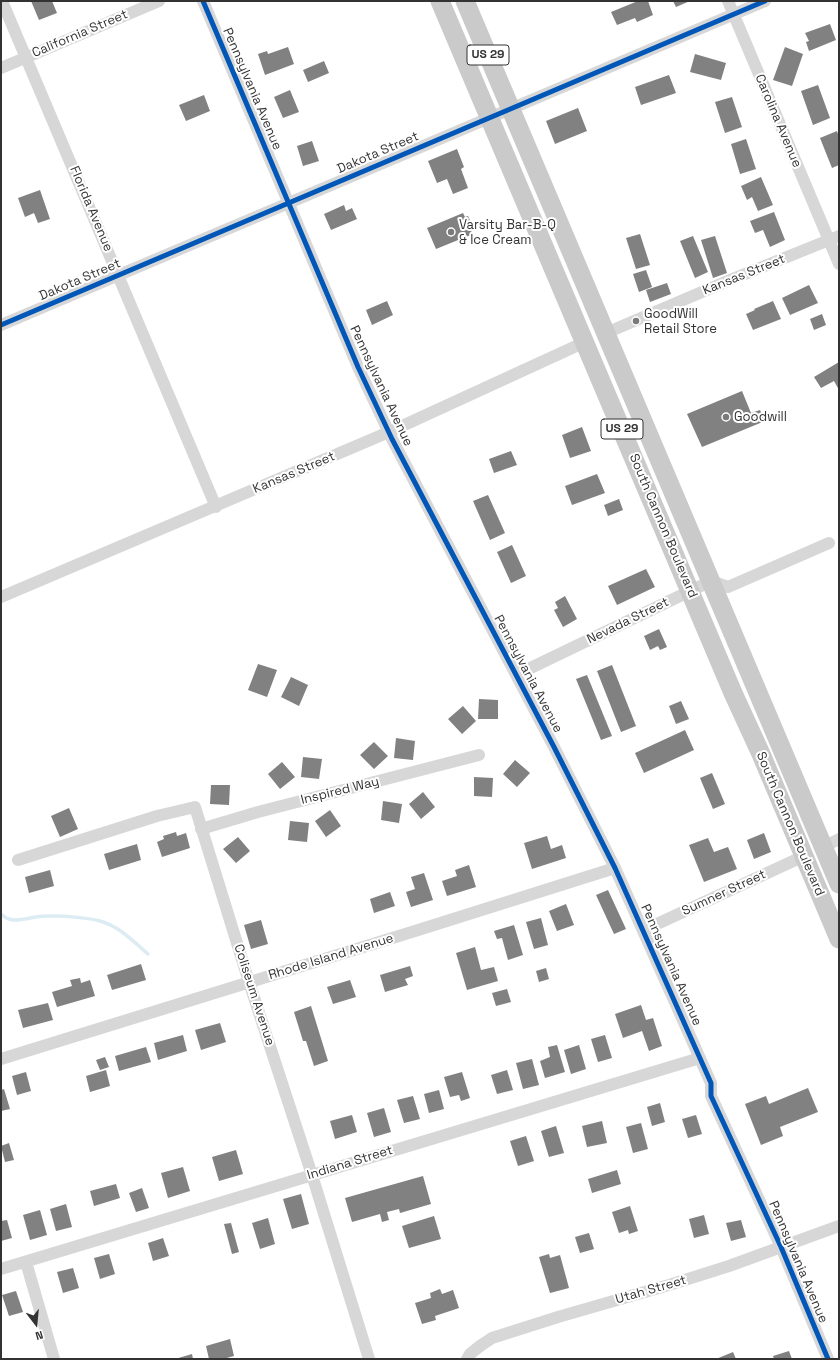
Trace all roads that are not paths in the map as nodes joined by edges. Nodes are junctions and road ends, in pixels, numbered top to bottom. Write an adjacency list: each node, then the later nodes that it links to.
1 (2, 1): 9 (street, Florida Avenue)
2 (159, 1): 9 (street, California Street)
3 (203, 1): 13 (street, Pennsylvania Avenue)
4 (440, 1): 12 (main road, South Cannon Boulevard / US 29)
5 (465, 1): 11 (main road, South Cannon Boulevard / US 29)
6 (728, 1): 8 (street, Carolina Avenue)
7 (765, 1): 8 (street, Dakota Street)
8 (734, 14): 11 (street, Dakota Street); 14 (street, Carolina Avenue)
9 (26, 57): 10 (street, California Street); 16 (street, Florida Avenue)
10 (1, 68)
11 (511, 110): 12 (street, Dakota Street); 18 (main road, South Cannon Boulevard / US 29)
12 (490, 118): 13 (street, Dakota Street); 19 (main road, South Cannon Boulevard / US 29)
13 (288, 202): 16 (street, Dakota Street); 20 (street, Pennsylvania Avenue)
14 (834, 238): 15 (street, Carolina Avenue); 18 (street, Kansas Street)
15 (839, 264)
16 (119, 276): 17 (street, Dakota Street); 21 (street, Florida Avenue)
17 (1, 325)
18 (606, 333): 23 (main road, South Cannon Boulevard / US 29)
19 (585, 342): 20 (street, Kansas Street); 24 (main road, South Cannon Boulevard / US 29)
20 (389, 432): 21 (street, Kansas Street); 26 (street, Pennsylvania Avenue)
21 (216, 506): 25 (street, Kansas Street)
22 (829, 543): 23 (street)
23 (711, 581): 24 (street, Nevada Street); 29 (main road, South Cannon Boulevard / US 29)
24 (690, 591): 26 (street, Nevada Street); 30 (main road, South Cannon Boulevard / US 29)
25 (1, 597)
26 (516, 675): 32 (street, Pennsylvania Avenue)
27 (479, 755): 28 (street, Inspired Way)
28 (201, 829): 31 (street, Coliseum Avenue); 36 (street, Coliseum Avenue)
29 (831, 843): 33 (main road, South Cannon Boulevard / US 29)
30 (804, 856): 34 (street, Sumner Street); 35 (main road, South Cannon Boulevard / US 29)
31 (18, 860)
32 (615, 868): 34 (street, Pennsylvania Avenue); 36 (street, Rhode Island Avenue)
33 (839, 884)
34 (644, 930): 37 (street, Pennsylvania Avenue)
35 (839, 939)
36 (249, 982): 38 (street, Rhode Island Avenue); 39 (street, Coliseum Avenue)
37 (700, 1058): 39 (street, Indiana Street); 41 (street, Pennsylvania Avenue)
38 (1, 1059)
39 (312, 1175): 42 (street, Indiana Street); 45 (street, Coliseum Avenue)
40 (839, 1226): 41 (street, Utah Street)
41 (781, 1247): 46 (street, Utah Street); 47 (street, Pennsylvania Avenue)
42 (26, 1262): 43 (street, Indiana Street); 44 (street)
43 (1, 1269)
44 (54, 1359)
45 (368, 1359)
46 (467, 1359)
47 (828, 1359)

